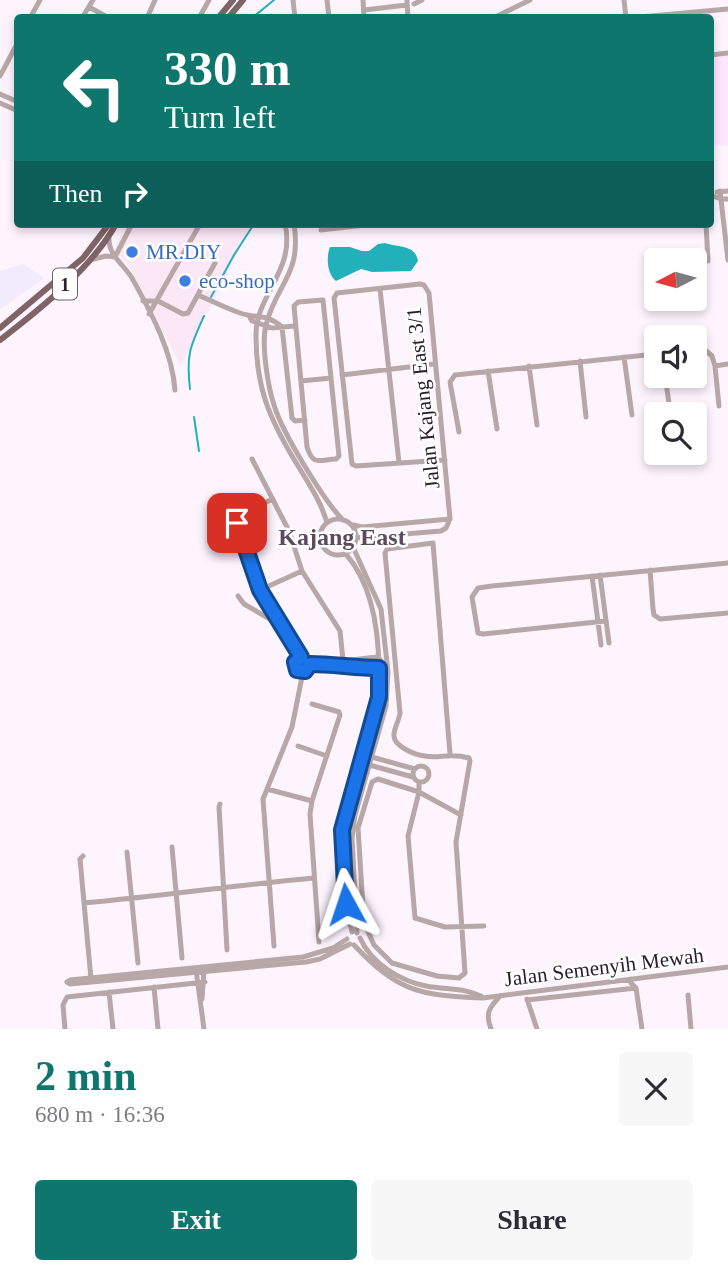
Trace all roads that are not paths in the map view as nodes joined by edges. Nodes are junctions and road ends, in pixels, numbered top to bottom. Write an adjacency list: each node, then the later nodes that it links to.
1 (93, 0): 10 (street)
2 (233, 0): 14 (main road)
3 (243, 0): 15 (main road)
4 (363, 0): 16 (street)
5 (422, 0): 9 (street)
6 (530, 0): 8 (street)
7 (407, 2): 16 (street)
8 (515, 3): 17 (street)
9 (414, 4)
10 (89, 7): 12 (street); 13 (street)
11 (728, 9): 18 (street)
12 (85, 14)
13 (102, 14)
14 (221, 14)
15 (231, 14)
16 (364, 14)
17 (499, 14)
18 (672, 14)
19 (14, 50): 20 (street)
20 (0, 76)
21 (720, 191): 22 (street); 23 (street); 24 (street)
22 (728, 191)
23 (714, 193)
24 (724, 199): 35 (street)
25 (106, 228): 49 (main road, 1)
26 (114, 228): 34 (main road, 1)
27 (130, 228): 36 (street)
28 (198, 228): 44 (street)
29 (285, 228): 46 (street)
30 (295, 228): 47 (street)
31 (336, 228): 33 (street)
32 (706, 228): 39 (street)
33 (321, 230)
34 (109, 237): 36 (street); 37 (main road, 1)
35 (727, 240): 38 (street)
36 (115, 257): 37 (street); 43 (street)
37 (89, 260): 52 (main road, 1)
38 (728, 260)
39 (708, 261)
40 (215, 263): 42 (street)
41 (380, 289): 57 (street, Jalan Kajang East 3/1); 61 (street); 63 (street, Jalan Kajang East 3/1)
42 (198, 295): 44 (street); 46 (street)
43 (143, 301): 44 (street); 45 (street)
44 (158, 301): 45 (street)
45 (149, 314): 66 (street)
46 (255, 318): 47 (street); 50 (street); 84 (street)
47 (271, 320): 50 (street); 51 (street)
48 (296, 326): 51 (street); 64 (street); 65 (street)
49 (1, 327)
50 (269, 327): 51 (street); 77 (street)
51 (282, 327): 70 (street)
52 (0, 340)
53 (707, 351): 60 (street)
54 (644, 355): 55 (street)
55 (624, 357): 56 (street); 68 (street)
56 (580, 361): 59 (street); 69 (street)
57 (434, 364): 61 (street); 76 (street, Jalan Kajang East 3/1)
58 (728, 364): 60 (street)
59 (529, 366): 62 (street); 71 (street)
60 (715, 366): 67 (street)
61 (387, 370): 63 (street); 78 (street)
62 (488, 370): 72 (street); 73 (street)
63 (342, 375): 78 (street)
64 (331, 378): 65 (street); 74 (street)
65 (301, 381): 70 (street)
66 (175, 390)
67 (719, 406)
68 (632, 415)
69 (586, 417)
70 (304, 420): 74 (street)
71 (537, 425)
72 (498, 429)
73 (459, 432)
74 (307, 447): 77 (street)
75 (252, 459): 79 (street)
76 (445, 460): 78 (street); 80 (street, Jalan Kajang East 3/1)
77 (304, 462): 82 (street)
78 (399, 463)
79 (273, 499): 91 (street); 94 (street)
80 (449, 506): 81 (street, Jalan Kajang East 3/1); 83 (street)
81 (450, 519): 83 (street); 86 (street)
82 (343, 520): 84 (street); 85 (street)
83 (435, 520): 85 (street)
84 (327, 523): 88 (street)
85 (352, 524): 86 (street)
86 (356, 538): 87 (street)
87 (353, 547): 88 (street); 102 (street)
88 (345, 554): 104 (street)
89 (728, 563): 90 (street)
90 (650, 570): 92 (street); 96 (street)
91 (302, 571): 94 (street); 105 (street)
92 (600, 575): 93 (street); 97 (street)
93 (592, 576): 98 (street); 98 (street)
94 (260, 590): 99 (street)
95 (237, 596): 99 (street)
96 (728, 612)
97 (606, 621): 98 (street); 100 (street)
98 (598, 622): 101 (street)
99 (285, 628): 103 (street)
100 (609, 643)
101 (601, 645)
102 (387, 656): 107 (street); 109 (street)
103 (301, 657): 106 (street); 108 (street)
104 (378, 657): 105 (street); 107 (street)
105 (340, 662): 106 (street); 107 (street)
106 (310, 664): 108 (street)
107 (381, 666): 109 (street); 112 (street)
108 (303, 672): 123 (street)
109 (388, 672): 115 (street)
110 (312, 704): 114 (street)
111 (298, 746): 114 (street)
112 (362, 754): 115 (street); 117 (street)
113 (450, 754): 116 (street); 116 (street); 127 (street)
114 (327, 756): 125 (street)
115 (371, 757): 118 (street); 120 (street)
116 (426, 757): 119 (street)
117 (360, 762): 118 (street); 139 (street)
118 (369, 765): 121 (street); 139 (street)
119 (423, 766): 120 (street); 122 (street)
120 (415, 769): 121 (street)
121 (413, 777): 122 (street)
122 (419, 782): 124 (street)
123 (267, 789): 125 (street); 132 (street)
124 (419, 792): 127 (street); 138 (street); 138 (street)
125 (312, 801): 131 (street)
126 (220, 804): 133 (street)
127 (461, 816): 138 (street)
128 (172, 847): 134 (street)
129 (127, 852): 135 (street)
130 (81, 858): 136 (street)
131 (314, 878): 132 (street); 140 (street)
132 (268, 882): 133 (street); 142 (street)
133 (222, 888): 134 (street); 143 (street)
134 (176, 895): 135 (street); 144 (street)
135 (132, 899): 136 (street); 145 (street)
136 (84, 903): 148 (street)
137 (484, 926): 138 (street)
138 (461, 928)
139 (356, 935): 141 (street); 141 (street); 157 (street, Jalan Semenyih Mewah)
140 (319, 942)
141 (350, 943): 147 (street); 157 (street, Jalan Semenyih Mewah)
142 (274, 946)
143 (227, 950)
144 (182, 958)
145 (138, 963)
146 (728, 967): 151 (street, Jalan Semenyih Mewah)
147 (204, 969): 148 (street); 149 (street)
148 (196, 970): 150 (street)
149 (205, 982): 150 (street); 159 (street)
150 (197, 983): 152 (street); 159 (street)
151 (636, 983): 154 (street, Jalan Semenyih Mewah); 158 (street); 166 (street)
152 (154, 988): 153 (street); 162 (street)
153 (109, 992): 160 (street); 161 (street)
154 (526, 993): 155 (street, Jalan Semenyih Mewah); 158 (street)
155 (501, 995): 157 (street, Jalan Semenyih Mewah); 164 (street)
156 (688, 995): 167 (street)
157 (483, 998)
158 (527, 1000): 165 (street)
159 (201, 1002): 163 (street)
160 (65, 1029)
161 (113, 1029)
162 (159, 1029)
163 (204, 1029)
164 (491, 1029)
165 (537, 1029)
166 (642, 1029)
167 (691, 1029)

